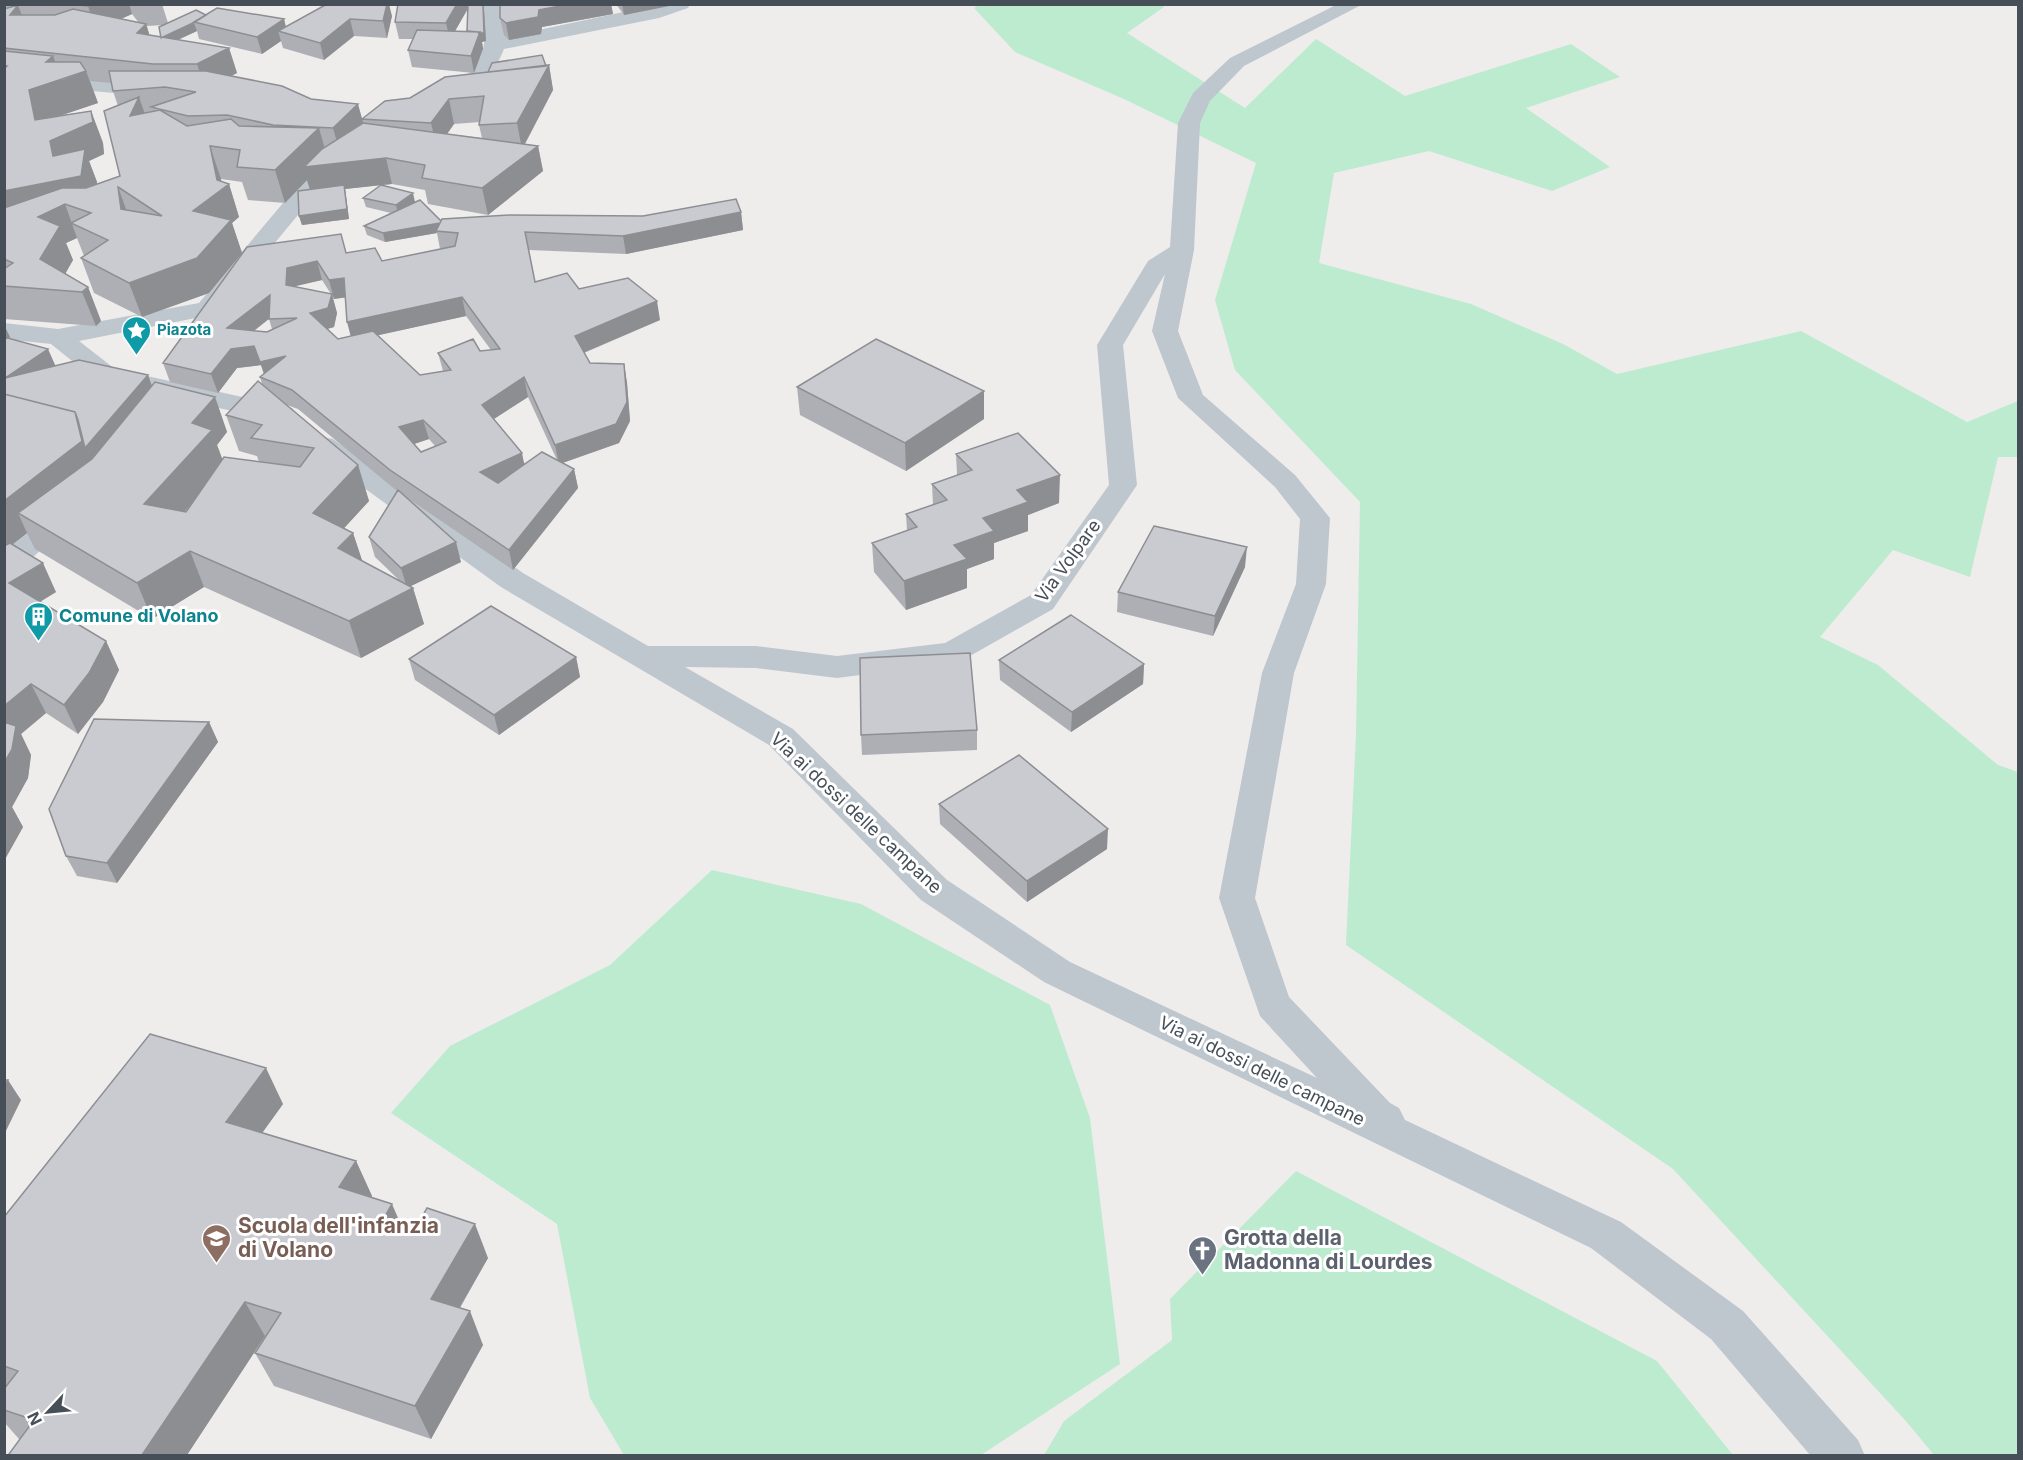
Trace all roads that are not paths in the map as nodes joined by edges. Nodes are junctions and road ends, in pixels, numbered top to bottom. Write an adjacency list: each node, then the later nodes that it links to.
1 (492, 4): 4 (street)
2 (681, 4): 4 (street)
3 (1354, 4): 9 (street)
4 (496, 45): 7 (street)
5 (4, 77): 6 (street)
6 (174, 92)
7 (426, 109)
8 (359, 144): 11 (street)
9 (1182, 250): 16 (street, Via Volpare); 17 (street)
10 (4, 331): 11 (street)
11 (58, 338): 12 (street)
12 (188, 392): 13 (street); 16 (street, Via ai dossi delle campane)
13 (158, 417)
14 (88, 494): 15 (street)
15 (4, 567)
16 (641, 656): 17 (street, Via ai dossi delle campane)
17 (1460, 1166): 18 (street)
18 (1842, 1455)

